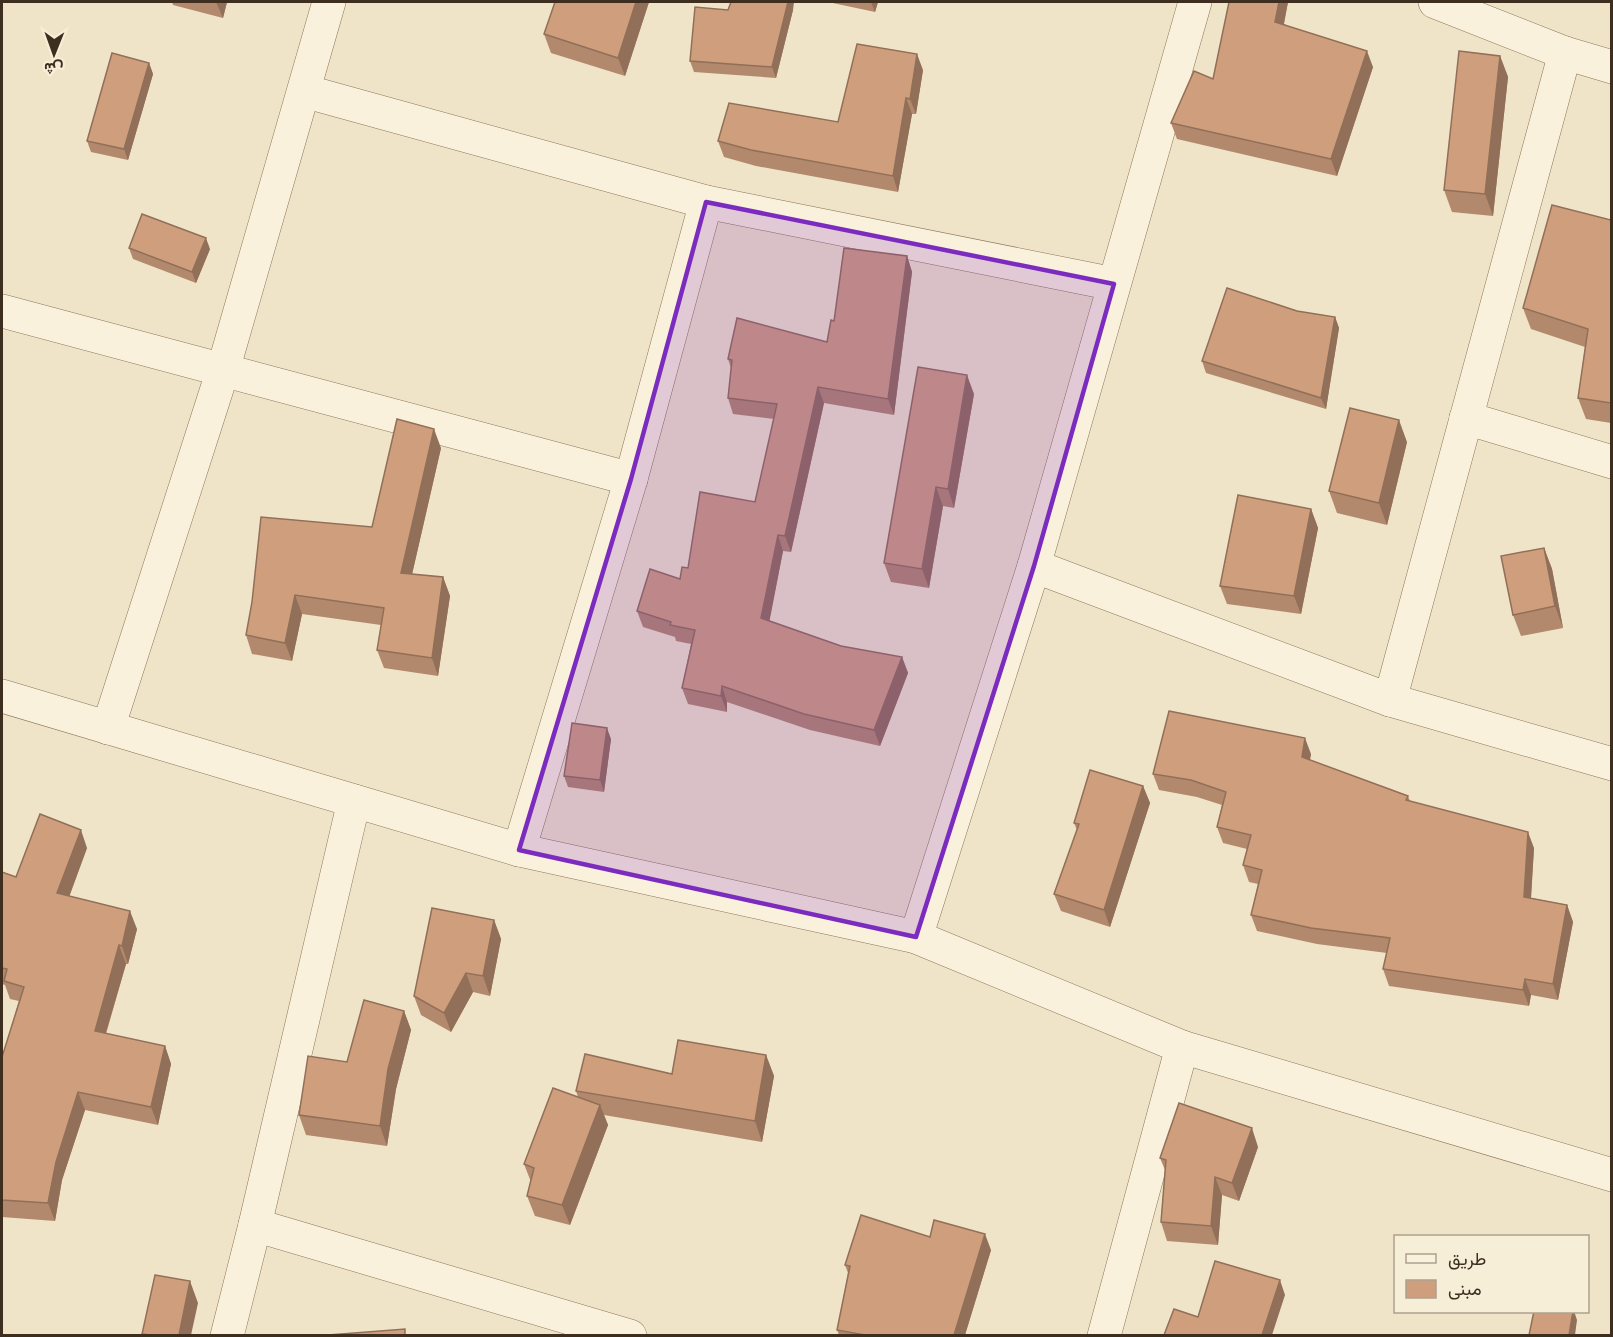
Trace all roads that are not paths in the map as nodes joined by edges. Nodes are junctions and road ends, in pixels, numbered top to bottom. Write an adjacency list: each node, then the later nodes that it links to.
1 (329, 2): 6 (street)
2 (1195, 2): 8 (street)
3 (1435, 2): 4 (street)
4 (1565, 52): 5 (street); 11 (street)
5 (1611, 67)
6 (304, 91): 7 (street); 10 (street)
7 (706, 202): 8 (street); 13 (street)
8 (1114, 284): 14 (street)
9 (2, 310): 10 (street)
10 (223, 370): 13 (street); 17 (street)
11 (1466, 418): 12 (street); 15 (street)
12 (1611, 462)
13 (631, 479): 20 (street)
14 (1034, 566): 15 (street); 21 (street)
15 (1390, 700): 18 (street)
16 (3, 702): 17 (street)
17 (108, 728): 19 (street)
18 (1611, 764)
19 (354, 801): 20 (street); 24 (street)
20 (519, 850): 21 (street)
21 (916, 937): 22 (street)
22 (1182, 1047): 23 (street); 27 (street)
23 (1611, 1175)
24 (255, 1225): 25 (street); 26 (street)
25 (227, 1335)
26 (630, 1335)
27 (1104, 1335)

